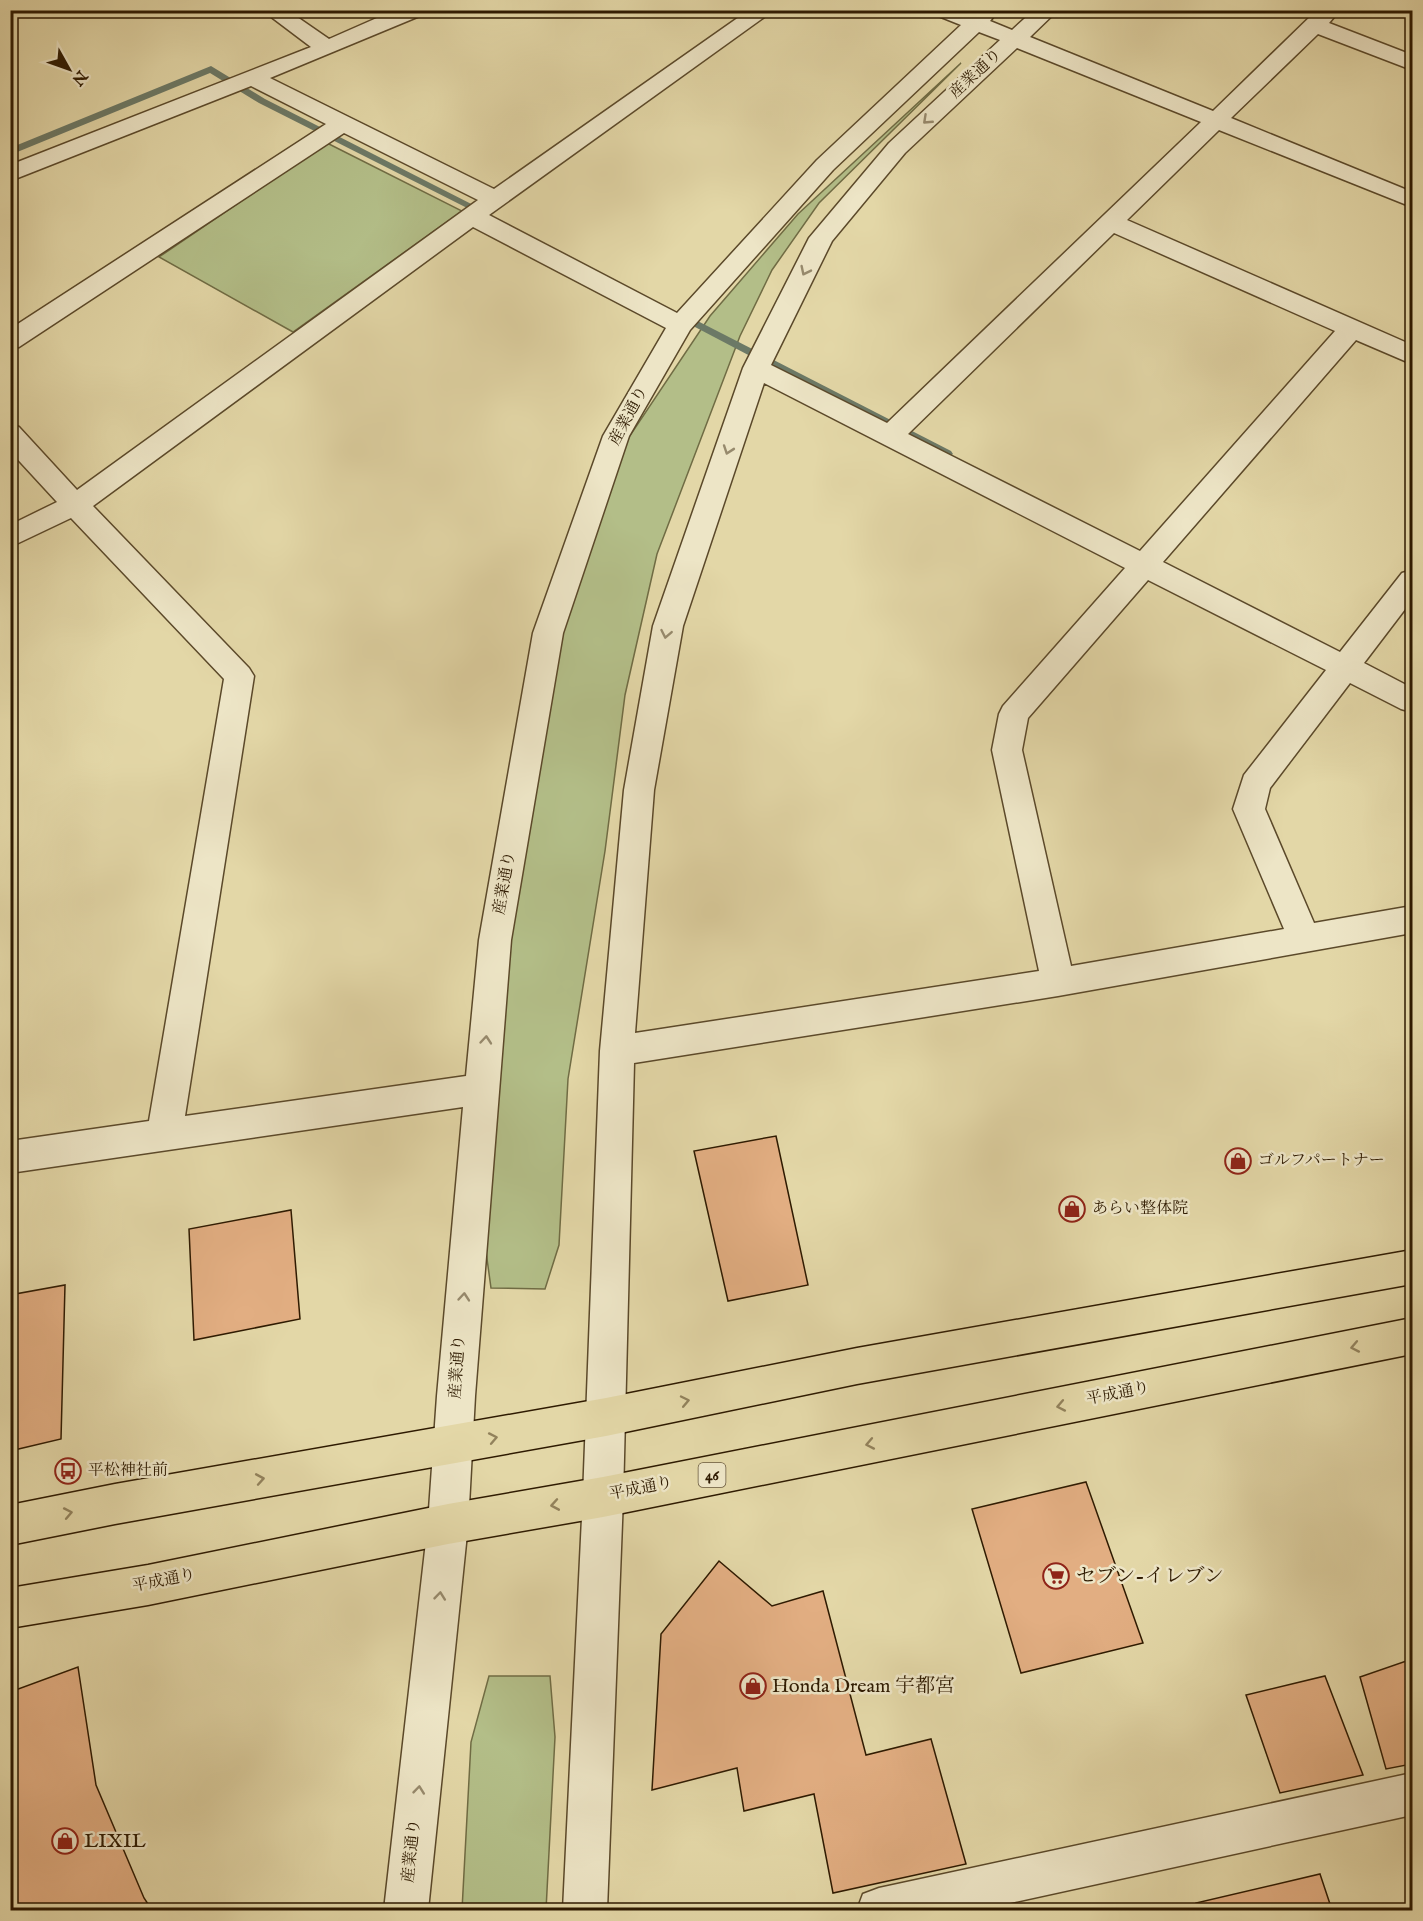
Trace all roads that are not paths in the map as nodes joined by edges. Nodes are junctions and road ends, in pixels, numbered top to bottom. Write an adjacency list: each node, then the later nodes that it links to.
1 (272, 10): 9 (street)
2 (414, 10): 9 (street)
3 (764, 10): 15 (street)
4 (944, 10): 6 (street)
5 (1048, 10): 8 (street, 産業通り)
6 (982, 16): 8 (street); 19 (street, 産業通り)
7 (1323, 18): 10 (street); 12 (street)
8 (1014, 39): 12 (street); 23 (street, 産業通り, one-way to 23)
9 (327, 48): 11 (street)
10 (1413, 63)
11 (252, 78): 13 (street); 14 (street)
12 (1217, 120): 16 (street); 18 (street)
13 (343, 123): 15 (street); 21 (street)
14 (10, 174)
15 (495, 200): 17 (street)
16 (1413, 200)
17 (472, 216): 19 (street); 26 (street)
18 (1112, 223): 20 (street); 25 (street)
19 (680, 325): 36 (street, 産業通り, one-way to 19)
20 (1351, 328): 22 (street); 28 (street)
21 (10, 340)
22 (1413, 355)
23 (756, 368): 25 (street); 35 (street, 産業通り, one-way to 35)
24 (10, 433): 26 (street)
25 (890, 436): 28 (street)
26 (75, 505): 27 (street); 37 (street)
27 (10, 537)
28 (1144, 565): 30 (street); 34 (street)
29 (1413, 580): 30 (street)
30 (1346, 666): 31 (street); 33 (street)
31 (1413, 701)
32 (1413, 920): 33 (street)
33 (1304, 938): 34 (street)
34 (1058, 982): 35 (street)
35 (617, 1051): 41 (street, 産業通り)
36 (482, 1089): 37 (street); 42 (street, 産業通り, one-way to 36)
37 (165, 1133): 38 (street)
38 (10, 1157)
39 (1413, 1267): 41 (main road, one-way to 39)
40 (1413, 1336): 43 (main road, 平成通り / 46, one-way to 43)
41 (606, 1417): 42 (main road, one-way to 41); 43 (street, 産業通り)
42 (452, 1445): 44 (street, 産業通り); 45 (main road, one-way to 42)
43 (603, 1497): 44 (main road, 平成通り / 46, one-way to 44); 49 (street, 産業通り)
44 (448, 1524): 46 (main road, 平成通り / 46); 48 (street, 産業通り, one-way to 44)
45 (10, 1525)
46 (10, 1608)
47 (1413, 1794): 50 (street)
48 (406, 1911)
49 (585, 1911)
50 (879, 1911)

